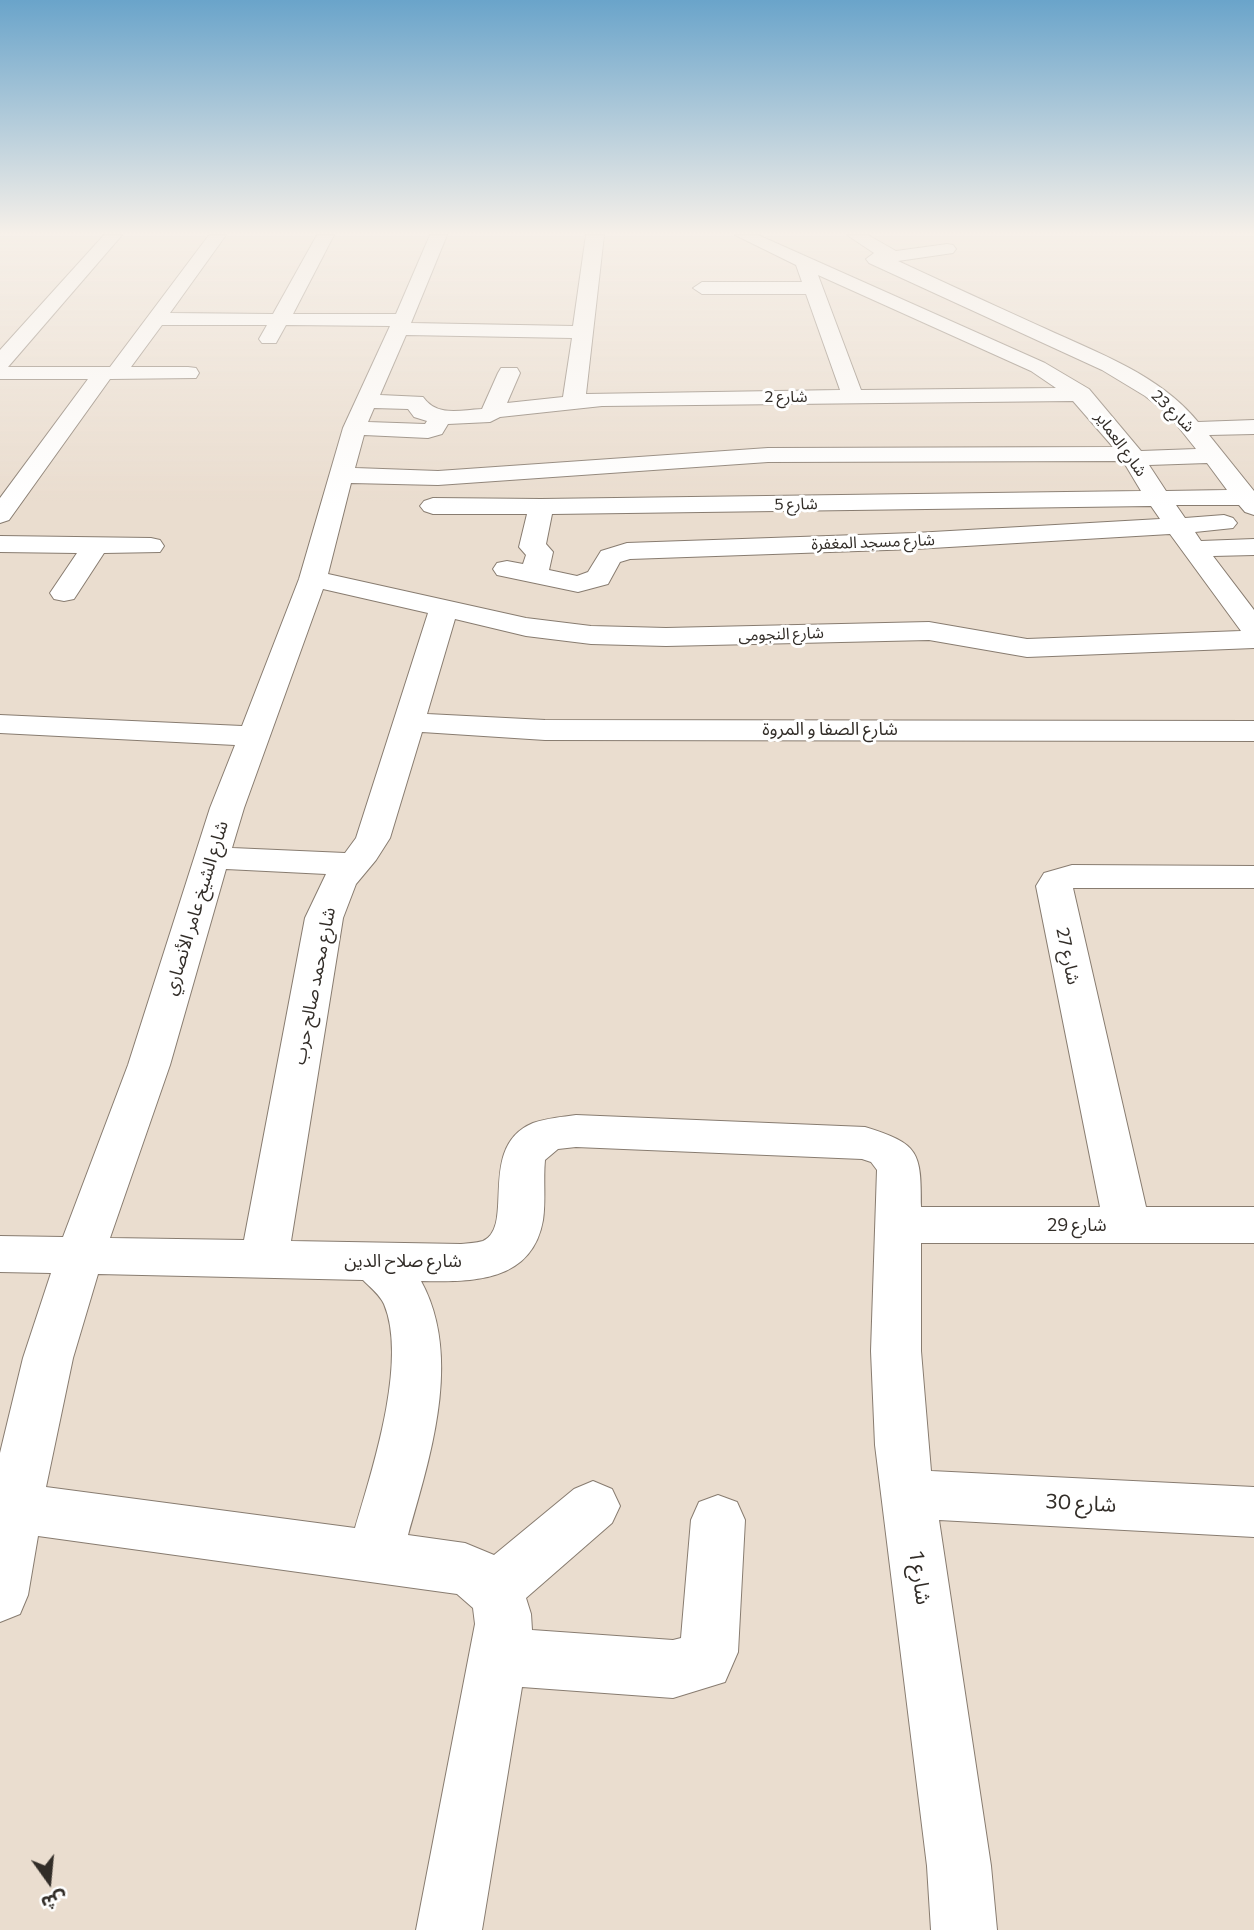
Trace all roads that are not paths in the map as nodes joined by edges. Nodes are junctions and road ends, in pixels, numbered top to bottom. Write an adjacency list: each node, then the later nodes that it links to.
1 (34, 325): 12 (street)
2 (150, 325): 14 (street)
3 (277, 325): 11 (street)
4 (401, 325): 21 (street, شارع الشيخ عامر الأنصاري)
5 (425, 325): 10 (street)
6 (583, 325): 10 (street)
7 (828, 325): 17 (street)
8 (936, 325): 23 (street)
9 (1025, 325): 19 (street, شارع 23)
10 (582, 332): 18 (street)
11 (268, 341)
12 (0, 363)
13 (0, 373): 14 (street)
14 (110, 373): 15 (street); 30 (street)
15 (188, 373)
16 (509, 373): 20 (street)
17 (853, 397): 18 (street, شارع 2); 23 (street, شارع 2)
18 (575, 400): 20 (street, شارع 2)
19 (1162, 410): 23 (street); 25 (street)
20 (492, 411): 21 (street, شارع 2)
21 (360, 414): 26 (street, شارع الشيخ عامر الأنصاري)
22 (1254, 427): 25 (street)
23 (1123, 434): 24 (street); 25 (street); 25 (street); 27 (street, شارع 5); 31 (street)
24 (751, 456): 26 (street); 27 (street)
25 (1227, 468): 31 (street, شارع مسجد المغفرة)
26 (340, 475): 43 (street, شارع الشيخ عامر الأنصاري)
27 (771, 505): 29 (street, شارع 5); 34 (street)
28 (433, 506): 29 (street, شارع 5)
29 (541, 507): 42 (street)
30 (0, 515)
31 (1178, 525): 34 (street, شارع مسجد المغفرة); 37 (street)
32 (10, 544): 33 (street); 38 (street)
33 (96, 545): 35 (street); 44 (street)
34 (786, 545): 42 (street, شارع مسجد المغفرة)
35 (151, 546)
36 (1254, 547): 37 (street)
37 (1194, 549): 41 (street)
38 (0, 569)
39 (507, 569): 42 (street, شارع مسجد المغفرة)
40 (1254, 570): 41 (street)
41 (1211, 571): 45 (street)
42 (534, 575)
43 (313, 579): 46 (street, شارع النجومى); 51 (street, شارع الشيخ عامر الأنصاري)
44 (64, 593)
45 (1242, 596): 47 (street)
46 (444, 608): 47 (street, شارع النجومى); 48 (street, شارع محمد صالح حرب)
47 (1253, 630)
48 (407, 722): 50 (street, شارع الصفا و المروة); 53 (street, شارع محمد صالح حرب)
49 (0, 724): 51 (street)
50 (1254, 731)
51 (255, 736): 52 (street, شارع الشيخ عامر الأنصاري)
52 (212, 858): 53 (street); 59 (street, شارع الشيخ عامر الأنصاري)
53 (352, 864): 60 (street, شارع محمد صالح حرب)
54 (1254, 877): 56 (street, شارع 27)
55 (900, 1225): 56 (street, شارع 29); 61 (street, شارع صلاح الدين); 62 (street, شارع 1)
56 (1127, 1225): 57 (street, شارع 29)
57 (1254, 1225)
58 (0, 1254): 59 (street, شارع صلاح الدين)
59 (79, 1258): 60 (street, شارع صلاح الدين); 64 (street, شارع الشيخ عامر الأنصاري)
60 (264, 1261): 61 (street, شارع صلاح الدين)
61 (375, 1262): 67 (street)
62 (908, 1494): 65 (street, شارع 30); 72 (street, شارع 1)
63 (593, 1506): 68 (street)
64 (16, 1508): 67 (street); 69 (street, شارع الشيخ عامر الأنصاري)
65 (1254, 1513)
66 (719, 1520): 70 (street)
67 (374, 1556): 68 (street)
68 (495, 1589): 70 (street)
69 (0, 1595)
70 (498, 1656): 71 (street)
71 (449, 1930)
72 (964, 1930)

